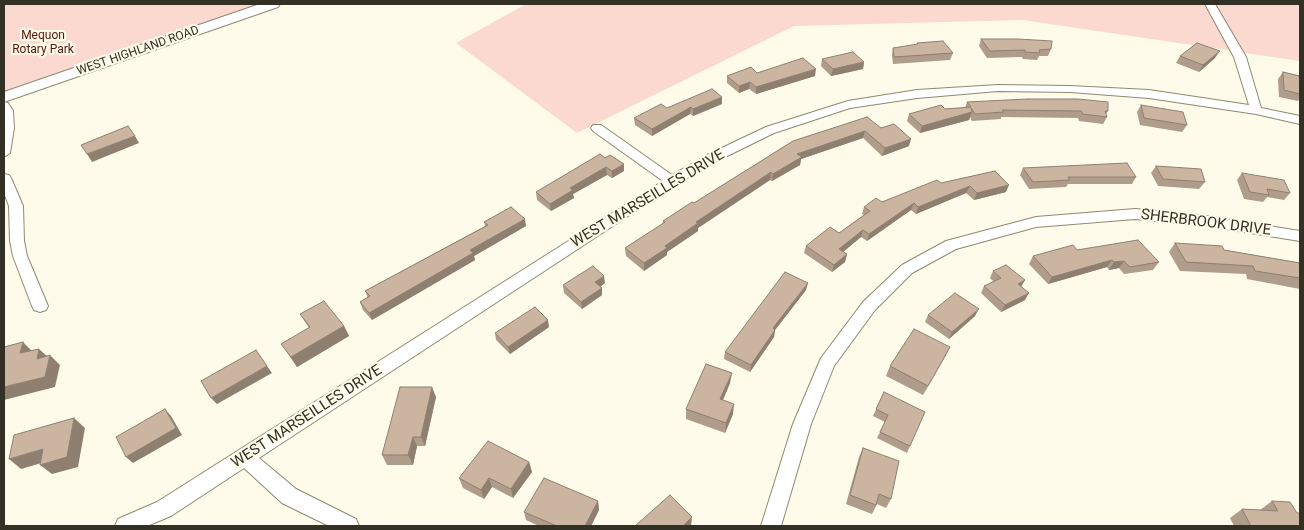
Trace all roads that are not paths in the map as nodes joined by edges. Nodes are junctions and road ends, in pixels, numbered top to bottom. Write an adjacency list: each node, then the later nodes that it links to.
1 (273, 4): 3 (main road, WEST HIGHLAND ROAD)
2 (1210, 4): 5 (street)
3 (4, 97)
4 (4, 106): 8 (street)
5 (1256, 110): 6 (street, WEST MARSEILLES DRIVE); 10 (street, WEST MARSEILLES DRIVE)
6 (1300, 120)
7 (597, 128): 10 (street)
8 (4, 153)
9 (4, 178): 12 (street)
10 (672, 181): 13 (street, WEST MARSEILLES DRIVE)
11 (1300, 236): 16 (street, SHERBROOK DRIVE)
12 (40, 306)
13 (245, 457): 14 (street, WEST MARSEILLES DRIVE); 15 (street)
14 (125, 526)
15 (349, 526)
16 (771, 526)

